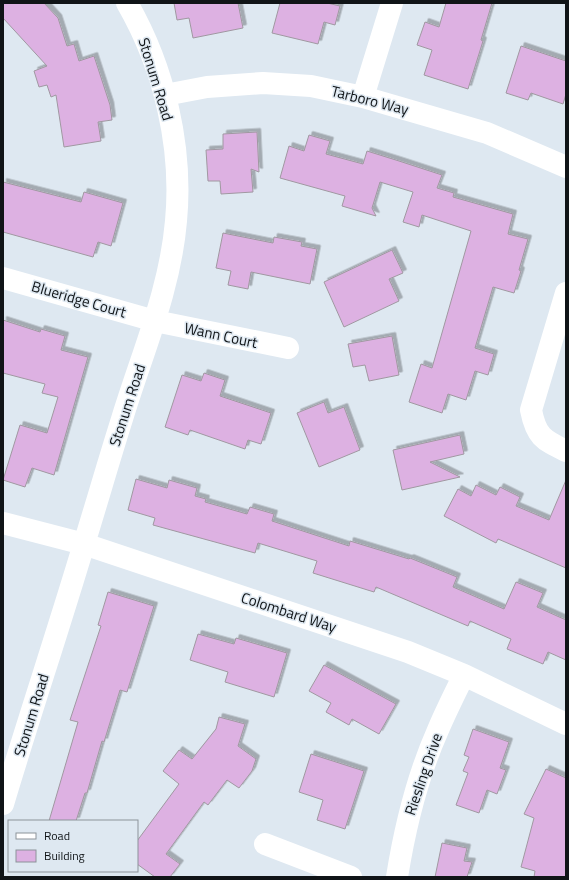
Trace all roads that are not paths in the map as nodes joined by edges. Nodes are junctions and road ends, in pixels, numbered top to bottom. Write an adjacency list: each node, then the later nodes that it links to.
1 (127, 3): 3 (street, Stonum Road)
2 (392, 3): 4 (street)
3 (165, 95): 4 (street, Tarboro Way); 8 (street, Stonum Road)
4 (363, 97): 5 (street, Tarboro Way)
5 (566, 167)
6 (3, 278): 8 (street, Blueridge Court)
7 (566, 293): 10 (street)
8 (155, 321): 9 (street, Wann Court); 12 (street, Stonum Road)
9 (288, 348)
10 (566, 451)
11 (3, 523): 12 (street, Colombard Way)
12 (84, 544): 13 (street, Colombard Way); 15 (street, Stonum Road)
13 (464, 675): 14 (street, Colombard Way); 19 (street, Riesling Drive)
14 (566, 724)
15 (8, 770): 16 (street, Stonum Road)
16 (3, 804)
17 (265, 844): 18 (street)
18 (352, 877)
19 (397, 877)

